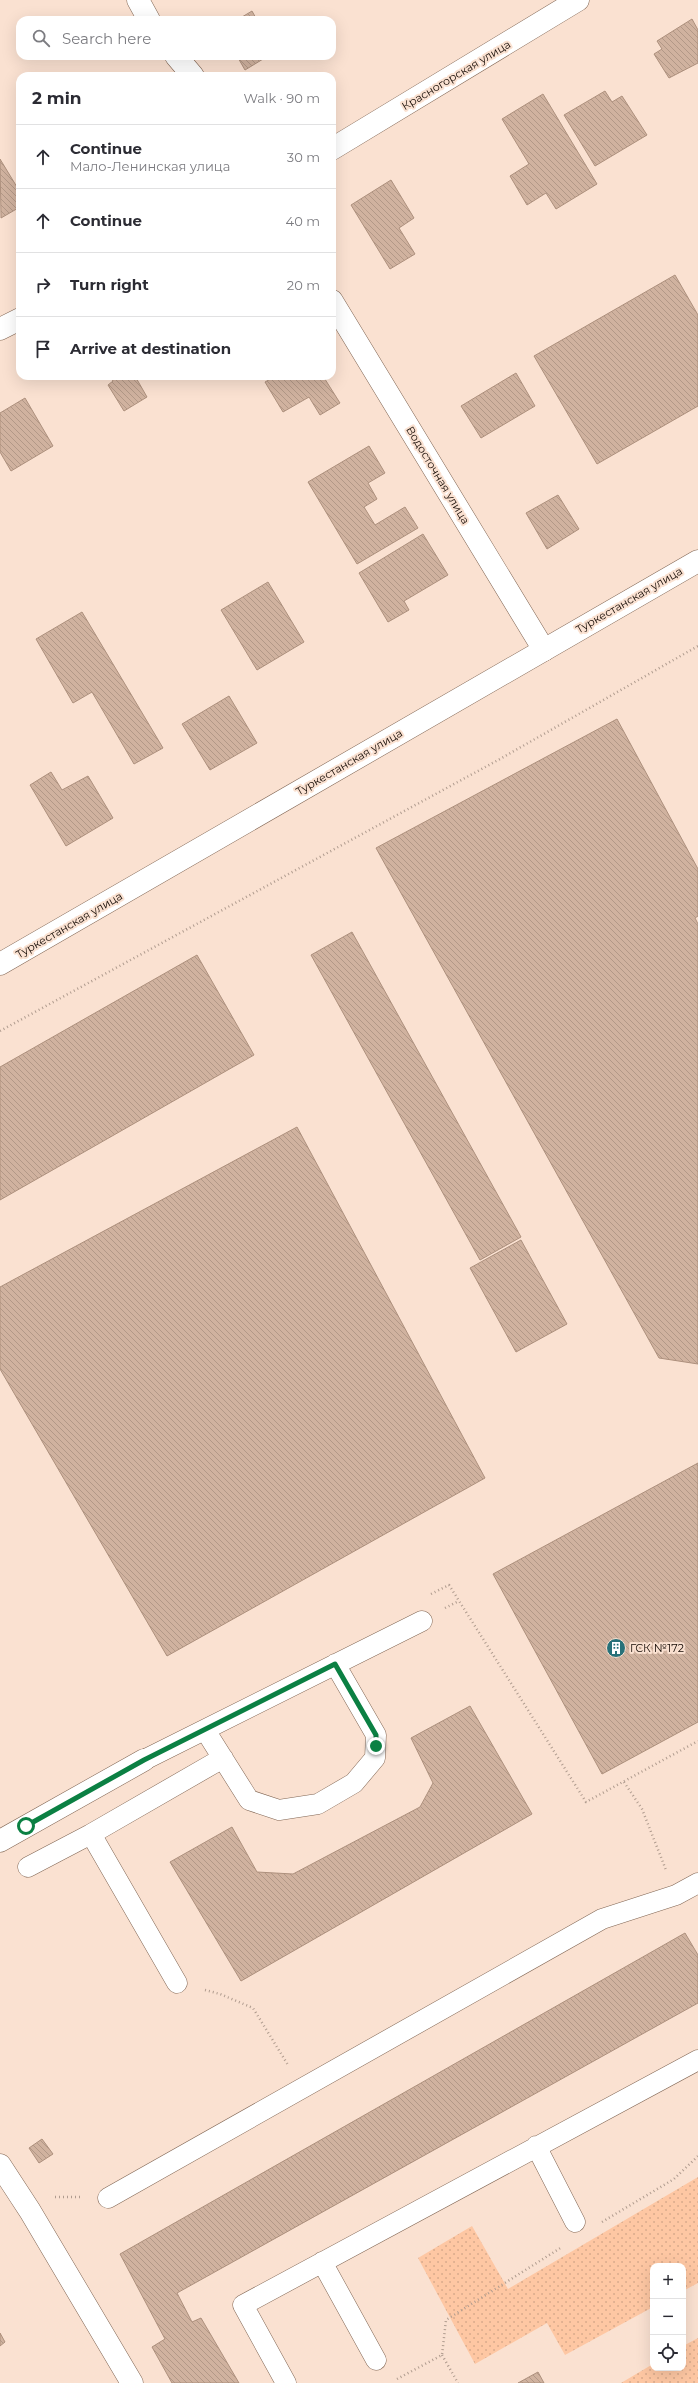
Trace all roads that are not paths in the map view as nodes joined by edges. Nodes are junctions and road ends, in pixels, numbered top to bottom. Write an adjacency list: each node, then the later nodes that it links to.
1 (138, 0): 3 (street)
2 (578, 0): 6 (street, Красногорская улица)
3 (147, 16)
4 (179, 60): 5 (street)
5 (190, 72)
6 (336, 147)
7 (336, 308): 11 (street, Водосточная улица)
8 (16, 321): 9 (street)
9 (0, 329)
10 (698, 561): 11 (street, Туркестанская улица)
11 (544, 650): 12 (street, Туркестанская улица)
12 (0, 964)
13 (422, 1621): 14 (lane)
14 (335, 1664): 15 (lane); 16 (lane)
15 (205, 1730): 16 (lane); 17 (lane)
16 (223, 1758): 18 (lane)
17 (144, 1760): 19 (street)
18 (91, 1834): 20 (lane); 22 (lane)
19 (0, 1841)
20 (28, 1867)
21 (698, 1883): 26 (lane)
22 (177, 1983)
23 (698, 2060): 24 (lane)
24 (536, 2146): 27 (lane); 28 (lane)
25 (3, 2174): 30 (street)
26 (108, 2198)
27 (575, 2222)
28 (322, 2262): 29 (lane); 31 (lane)
29 (376, 2360)
30 (132, 2383)
31 (286, 2383)

